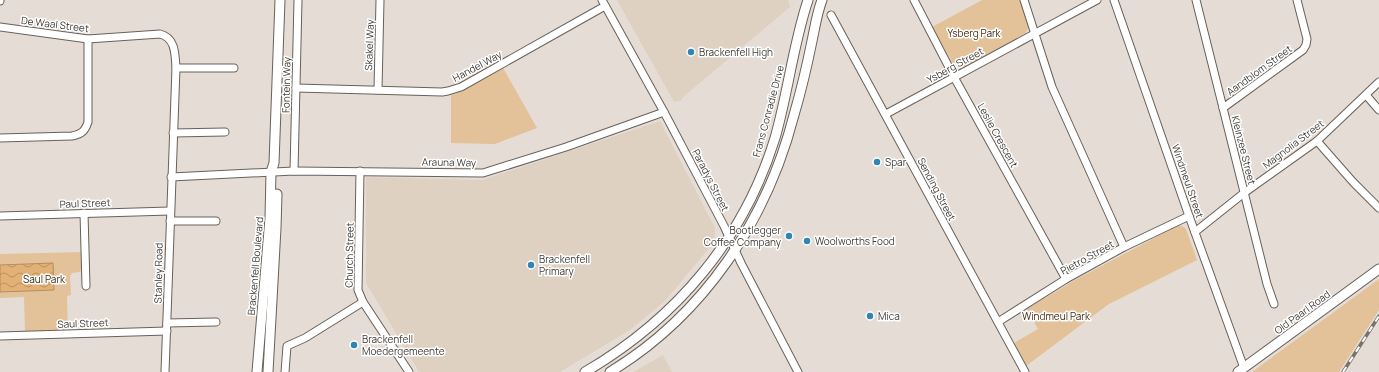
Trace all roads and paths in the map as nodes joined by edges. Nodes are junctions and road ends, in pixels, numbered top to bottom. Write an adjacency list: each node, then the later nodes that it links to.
1 (280, 0): 33 (street, Brackenfell Boulevard)
2 (298, 0): 22 (street, Fontein Way)
3 (380, 0): 23 (street, Skakel Way)
4 (808, 0): 46 (street, Frans Conradie Drive)
5 (822, 0): 48 (street)
6 (914, 0): 20 (street, Leslie Crescent)
7 (1024, 0): 15 (street)
8 (1097, 0): 15 (street, Ysberg Street)
9 (1114, 0): 42 (street, Windmeul Street)
10 (1196, 0): 25 (street, Kleinzee Street)
11 (1297, 0): 25 (street, Aandblom Street)
12 (603, 3): 23 (street, Handel Way); 27 (street, Paradys Street)
13 (831, 16): 28 (street, Sending Street)
14 (0, 27): 17 (street, De Waal Street)
15 (1035, 33): 20 (street, Ysberg Street); 47 (street)
16 (156, 34): 17 (street, De Waal Street); 18 (street, Stanley Road)
17 (88, 39): 31 (street)
18 (176, 68): 19 (street); 30 (street, Stanley Road)
19 (234, 68)
20 (954, 77): 28 (street, Ysberg Street); 50 (street, Leslie Crescent)
21 (1379, 82): 24 (street, Magnolia Street)
22 (296, 88): 23 (street, Handel Way); 34 (street, Fontein Way)
23 (378, 90)
24 (1366, 95): 26 (street); 32 (street, Magnolia Street)
25 (1223, 108): 37 (street, Kleinzee Street)
26 (1379, 110)
27 (664, 112): 35 (street, Arauna Way); 46 (street, Paradys Street)
28 (886, 114): 56 (street, Sending Street)
29 (226, 132): 30 (street)
30 (173, 133): 36 (street, Stanley Road)
31 (0, 138)
32 (1318, 141): 37 (street, Magnolia Street); 38 (street)
33 (274, 169): 34 (street, Arauna Way); 36 (street); 61 (street, Brackenfell Boulevard); 62 (street, Brackenfell Boulevard)
34 (294, 171): 35 (street, Arauna Way)
35 (360, 171): 52 (street, Church Street)
36 (171, 178): 39 (street, Stanley Road)
37 (1244, 193): 45 (street, Magnolia Street); 53 (street, Kleinzee Street)
38 (1379, 208)
39 (170, 210): 40 (street, Paul Street); 43 (street, Stanley Road)
40 (84, 213): 41 (street, Paul Street); 51 (street)
41 (0, 216)
42 (1189, 216): 45 (street, Windmeul Street); 47 (street, Pietro Street)
43 (170, 220): 44 (street); 54 (street, Stanley Road)
44 (216, 221)
45 (1195, 232): 59 (street, Windmeul Street)
46 (729, 238): 48 (street, Paradys Street); 65 (street, Frans Conradie Drive)
47 (1124, 247): 50 (street, Pietro Street)
48 (735, 251): 66 (street); 67 (street, Paradys Street)
49 (1379, 269): 59 (street, Old Paarl Road)
50 (1066, 279): 56 (street, Pietro Street)
51 (86, 286)
52 (363, 302): 63 (street); 64 (street, Church Street)
53 (1274, 304)
54 (167, 322): 55 (street); 57 (street, Stanley Road)
55 (216, 322)
56 (998, 322): 68 (street, Sending Street)
57 (166, 331): 58 (street, Saul Street); 60 (street, Stanley Road)
58 (0, 336)
59 (1241, 370)
60 (165, 371)
61 (257, 372)
62 (268, 372)
63 (285, 372)
64 (409, 372)
65 (585, 372)
66 (610, 372)
67 (798, 372)
68 (1025, 372)

